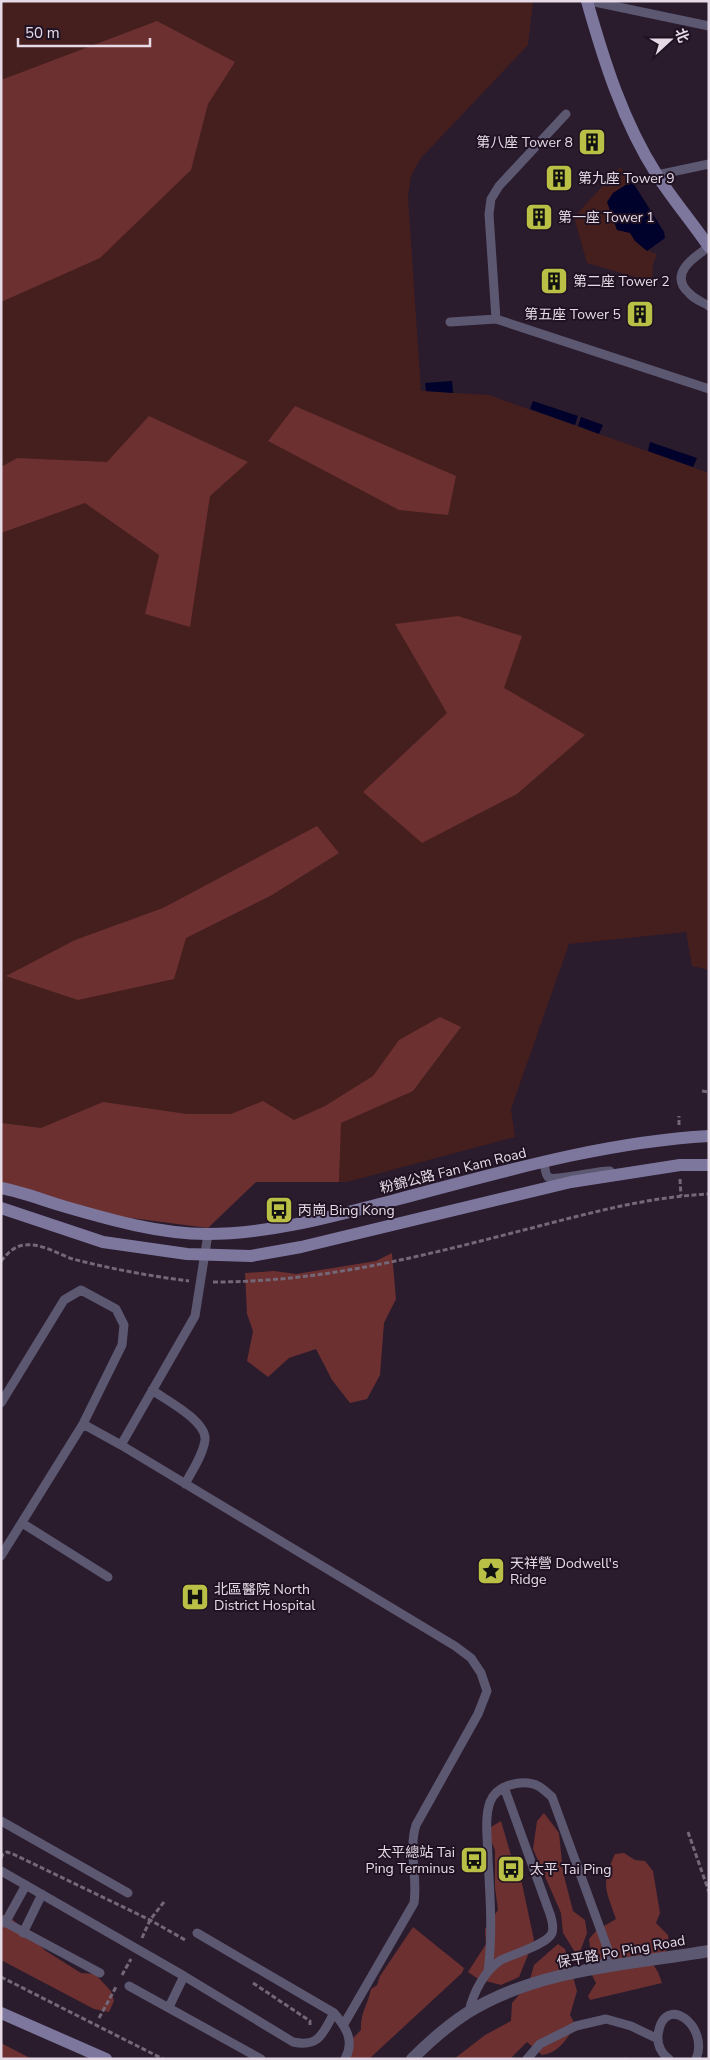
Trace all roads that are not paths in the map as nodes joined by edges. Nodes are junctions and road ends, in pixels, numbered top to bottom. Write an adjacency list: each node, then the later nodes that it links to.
1 (588, 1): 2 (lane); 5 (main road)
2 (709, 26)
3 (566, 114): 8 (lane)
4 (709, 164): 5 (lane)
5 (657, 175): 6 (main road)
6 (709, 247): 7 (lane)
7 (709, 306)
8 (496, 319): 9 (lane); 10 (lane)
9 (450, 322)
10 (709, 389)
11 (709, 1136): 12 (main road, 粉錦公路 Fan Kam Road)
12 (544, 1162): 14 (lane); 18 (main road, 粉錦公路 Fan Kam Road)
13 (709, 1165): 14 (main road)
14 (622, 1174): 19 (main road)
15 (5, 1189): 16 (main road); 18 (main road, 粉錦公路 Fan Kam Road)
16 (1, 1201)
17 (1, 1208): 19 (main road)
18 (208, 1234): 19 (lane)
19 (206, 1254): 20 (lane)
20 (152, 1390): 23 (lane); 24 (lane)
21 (1, 1403): 22 (lane)
22 (83, 1424): 23 (lane); 25 (lane)
23 (121, 1445): 24 (lane)
24 (185, 1484): 47 (lane)
25 (22, 1523): 26 (lane); 27 (lane)
26 (1, 1556)
27 (108, 1577)
28 (504, 1787): 38 (lane); 39 (lane); 39 (lane)
29 (1, 1821): 33 (lane)
30 (1, 1871): 31 (lane)
31 (26, 1885): 32 (lane); 34 (lane)
32 (42, 1894): 35 (lane); 41 (lane)
33 (128, 1894)
34 (3, 1922): 35 (lane)
35 (23, 1933): 40 (lane)
36 (197, 1933): 46 (lane)
37 (709, 1951): 38 (street, 保平路 Po Ping Road)
38 (600, 1967): 44 (street, 保平路 Po Ping Road)
39 (488, 1971): 44 (lane)
40 (100, 1973)
41 (184, 1976): 43 (lane); 46 (lane)
42 (129, 1986): 43 (lane)
43 (169, 2007): 51 (lane)
44 (469, 2012): 53 (street, 保平路 Po Ping Road)
45 (1, 2013): 50 (main road)
46 (334, 2013): 47 (lane)
47 (344, 2024): 52 (lane)
48 (658, 2039): 49 (lane); 54 (lane); 55 (lane)
49 (707, 2046): 56 (lane)
50 (106, 2059)
51 (261, 2059)
52 (345, 2059)
53 (412, 2059)
54 (527, 2059)
55 (669, 2059)
56 (696, 2059)

